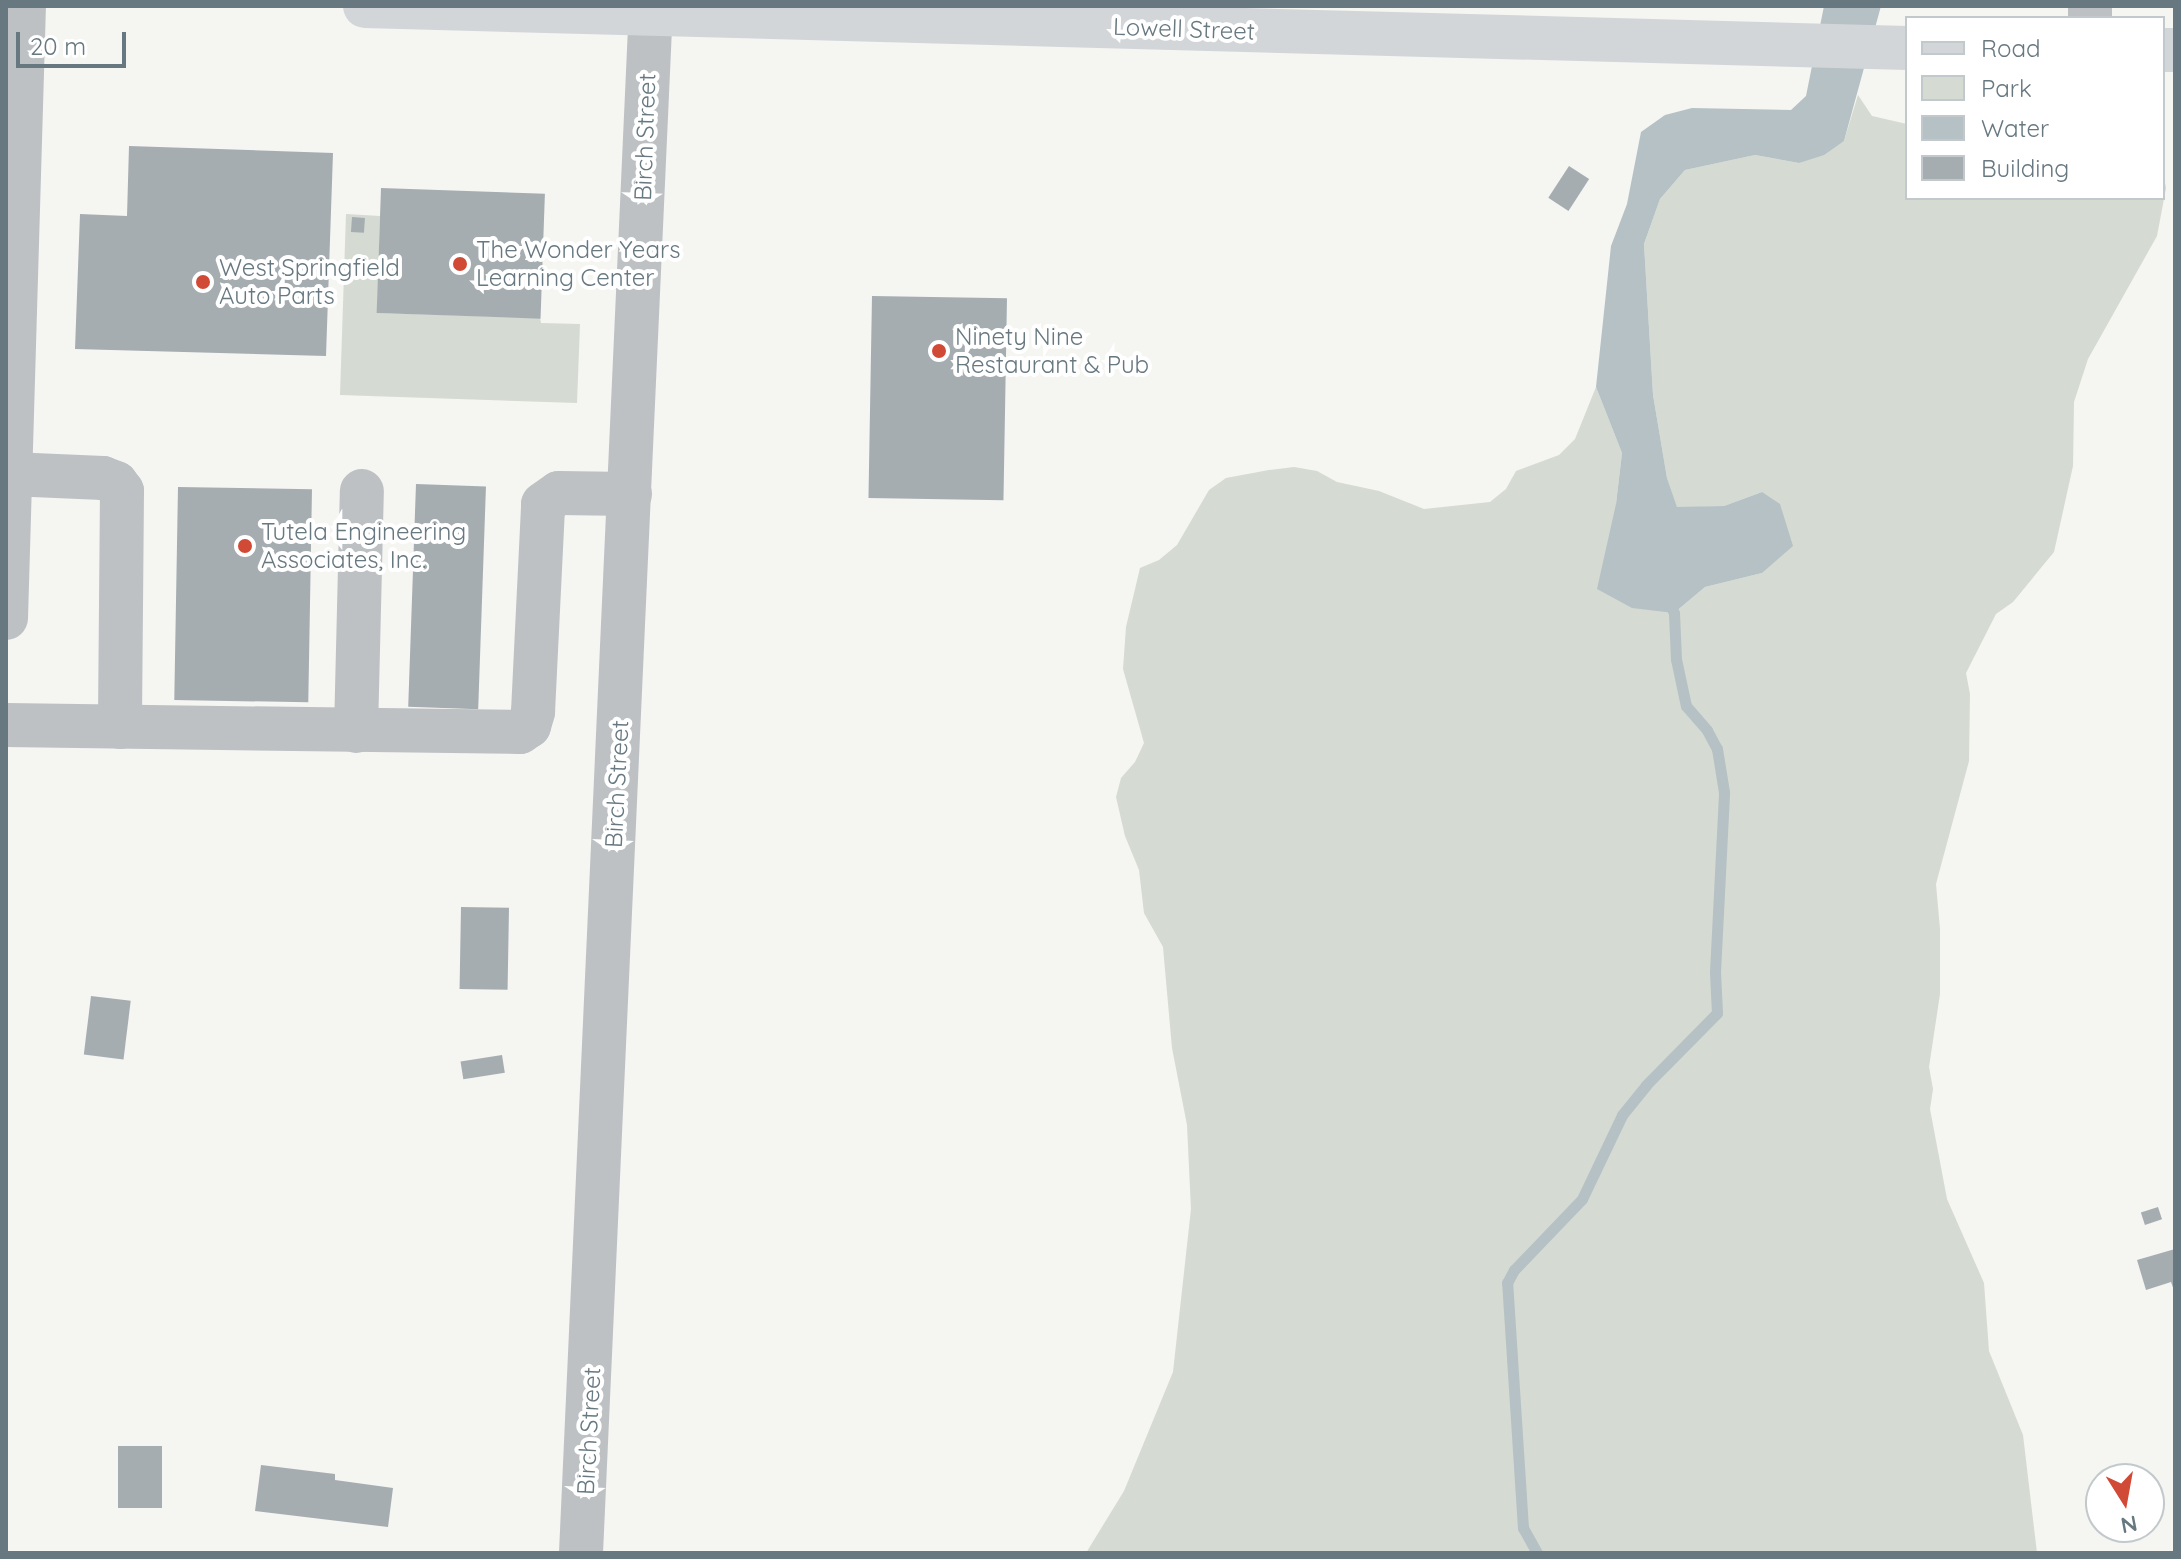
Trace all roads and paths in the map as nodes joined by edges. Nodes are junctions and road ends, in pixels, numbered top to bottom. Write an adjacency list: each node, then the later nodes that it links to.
1 (24, 6): 5 (street)
2 (365, 6): 3 (main road, Lowell Street)
3 (651, 10): 4 (main road, Lowell Street); 7 (street, Birch Street)
4 (1900, 48)
5 (10, 474): 8 (street); 10 (street)
6 (362, 491): 11 (street)
7 (630, 494): 11 (street); 12 (street, Birch Street)
8 (6, 618)
9 (6, 725): 10 (street)
10 (120, 727): 11 (street)
11 (356, 731)
12 (581, 1553)

